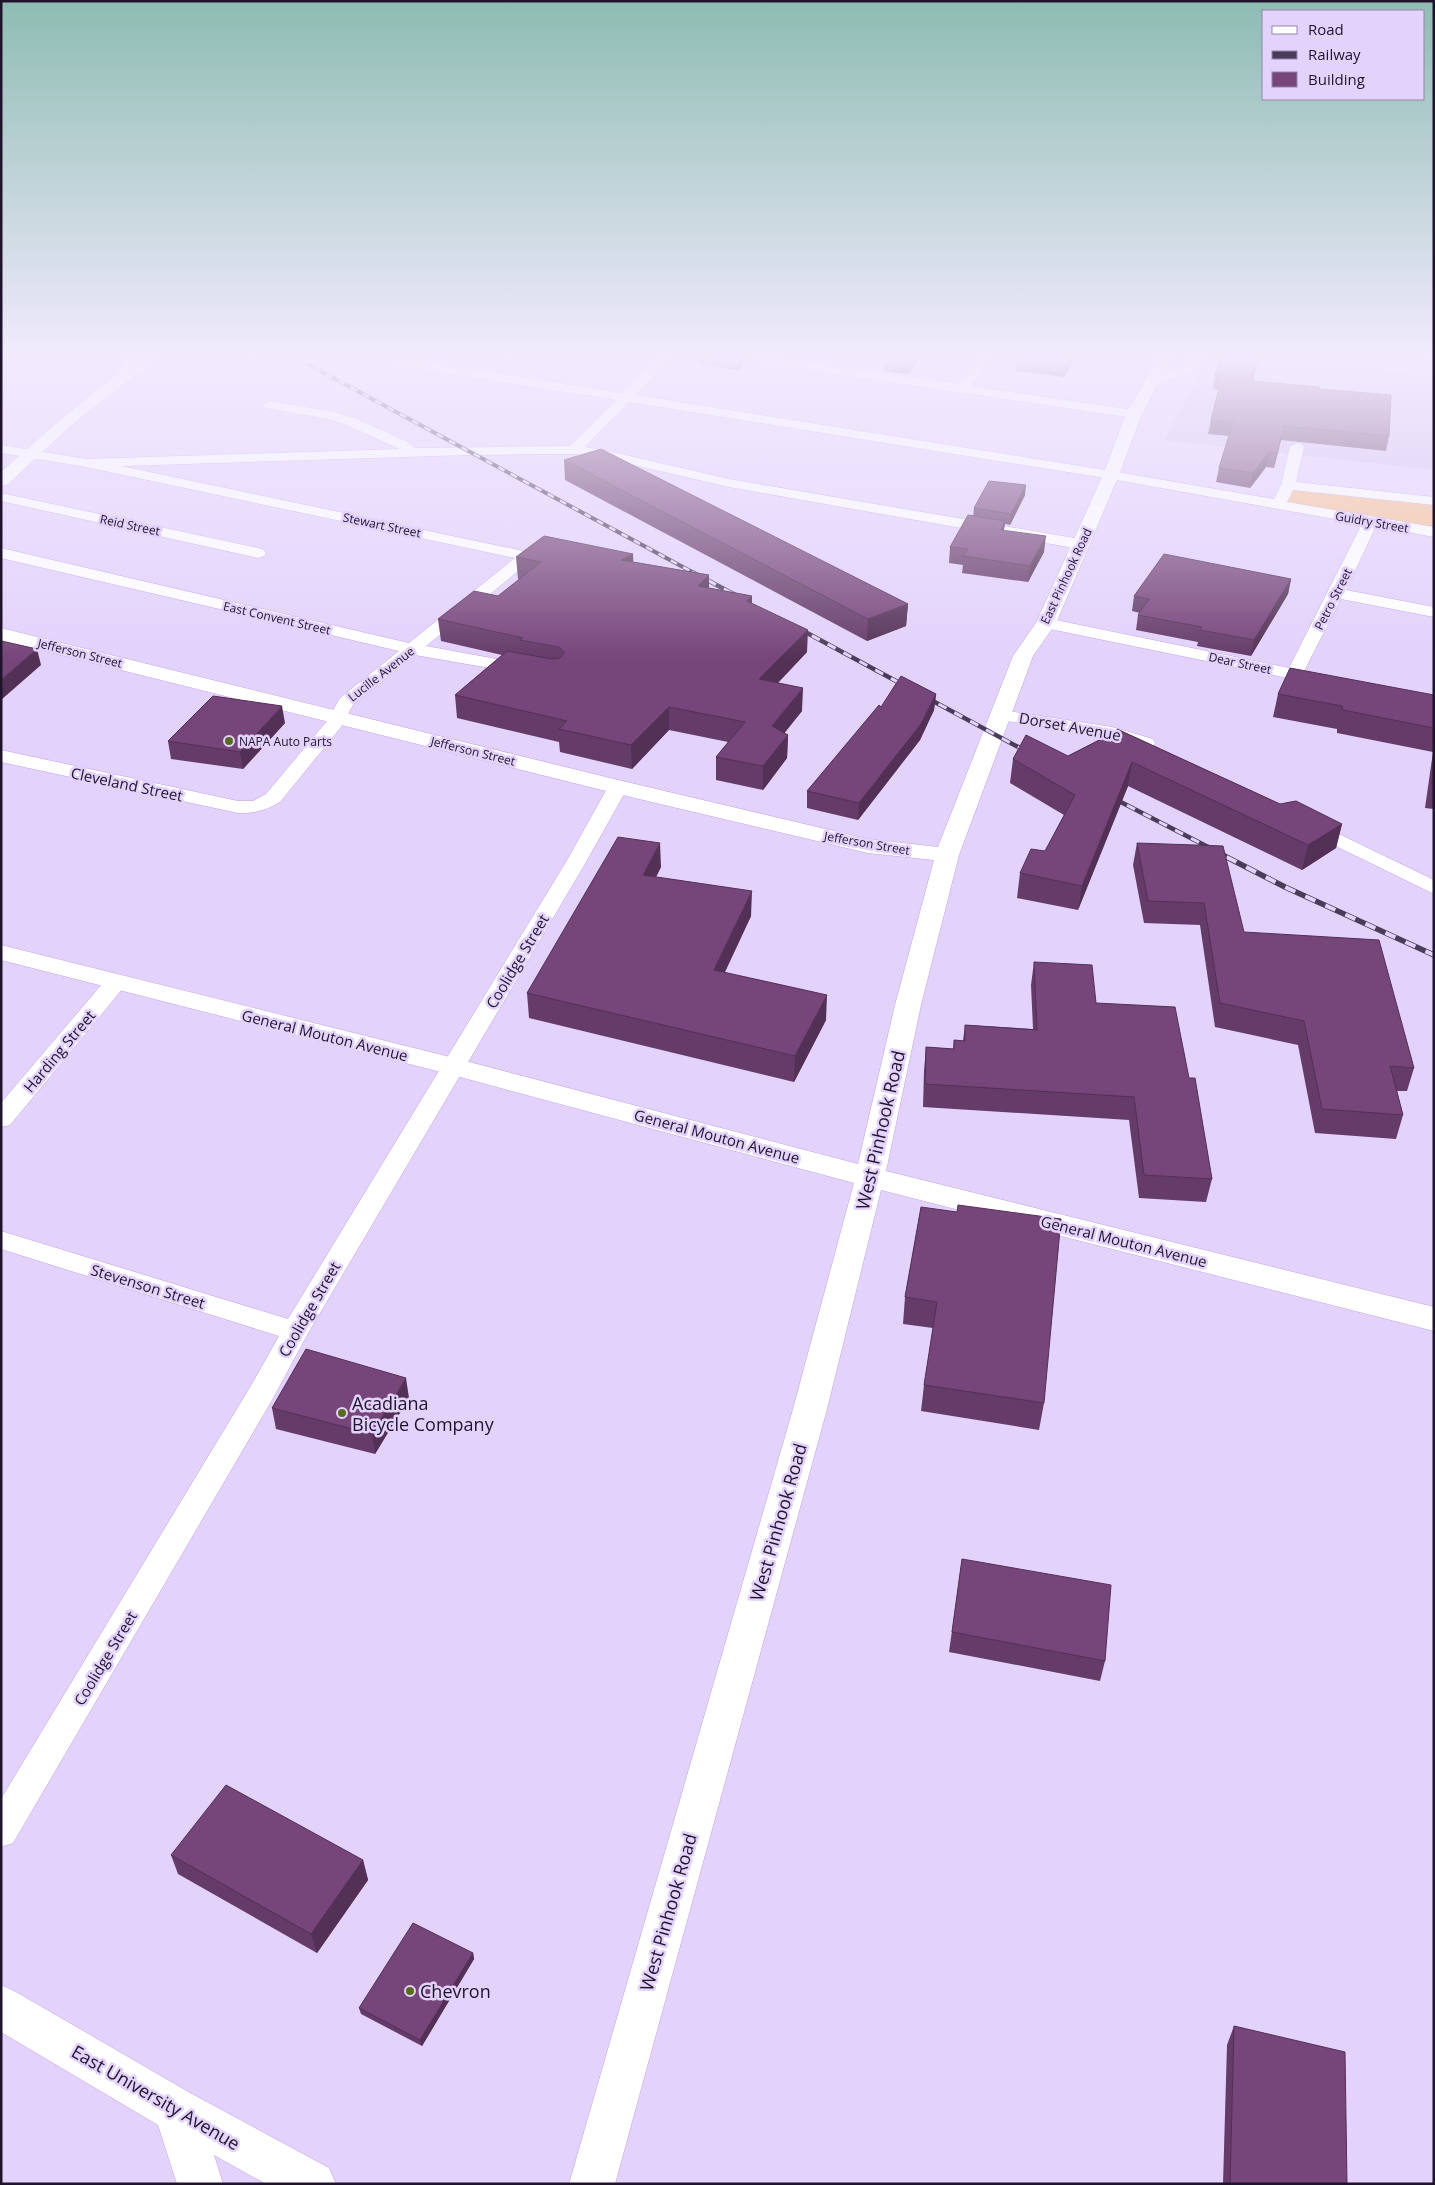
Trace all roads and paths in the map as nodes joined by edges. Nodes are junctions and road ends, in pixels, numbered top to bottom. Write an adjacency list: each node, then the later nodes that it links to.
1 (29, 456): 10 (main road)
2 (37, 456): 8 (street, Stewart Street)
3 (338, 456): 8 (street)
4 (612, 456): 17 (street)
5 (990, 456): 9 (street, Guidry Street)
6 (1117, 456): 9 (main road, East Pinhook Road)
7 (1295, 456): 11 (street)
8 (86, 463): 20 (street, Stewart Street)
9 (1110, 475): 14 (street, Guidry Street); 17 (main road, East Pinhook Road)
10 (1, 481)
11 (1288, 485): 13 (street); 14 (street)
12 (1, 497): 19 (street, Reid Street)
13 (1434, 501)
14 (1278, 505): 15 (street, Guidry Street)
15 (1370, 522): 16 (street, Guidry Street); 21 (street, Petro Street)
16 (1434, 532)
17 (1080, 544): 23 (main road, East Pinhook Road)
18 (1, 553): 25 (street, East Convent Street)
19 (258, 553)
20 (527, 556): 25 (street, Lucille Avenue)
21 (1336, 594): 22 (street); 27 (street, Petro Street)
22 (1434, 612)
23 (1046, 623): 27 (street, Dear Street); 29 (main road, East Pinhook Road)
24 (1, 634): 30 (main road, Jefferson Street)
25 (412, 649): 26 (street, East Convent Street); 30 (street, Lucille Avenue)
26 (544, 673)
27 (1294, 674): 28 (street, Dear Street)
28 (1331, 682)
29 (1001, 715): 31 (street, Dorset Avenue); 37 (main road, East Pinhook Road)
30 (338, 718): 34 (main road, Jefferson Street); 35 (street, Lucille Avenue)
31 (1159, 750)
32 (9, 758): 33 (street); 35 (street, Cleveland Street)
33 (1, 773)
34 (618, 787): 37 (main road, Jefferson Street); 41 (street, Coolidge Street)
35 (254, 808)
36 (1292, 817): 38 (street)
37 (947, 855): 43 (main road, West Pinhook Road)
38 (1434, 888)
39 (1, 952): 40 (main road, General Mouton Avenue)
40 (116, 982): 41 (main road, General Mouton Avenue); 42 (street, Harding Street)
41 (454, 1067): 43 (main road, General Mouton Avenue); 46 (street, Coolidge Street)
42 (1, 1119)
43 (870, 1177): 45 (main road, General Mouton Avenue); 52 (main road, West Pinhook Road)
44 (1, 1240): 46 (street, Stevenson Street)
45 (1434, 1319)
46 (295, 1331): 47 (street, Coolidge Street)
47 (1, 1831)
48 (1, 2007): 49 (main road, East University Avenue)
49 (176, 2110): 50 (main road); 51 (main road, East University Avenue)
50 (200, 2184)
51 (313, 2184)
52 (592, 2184)

